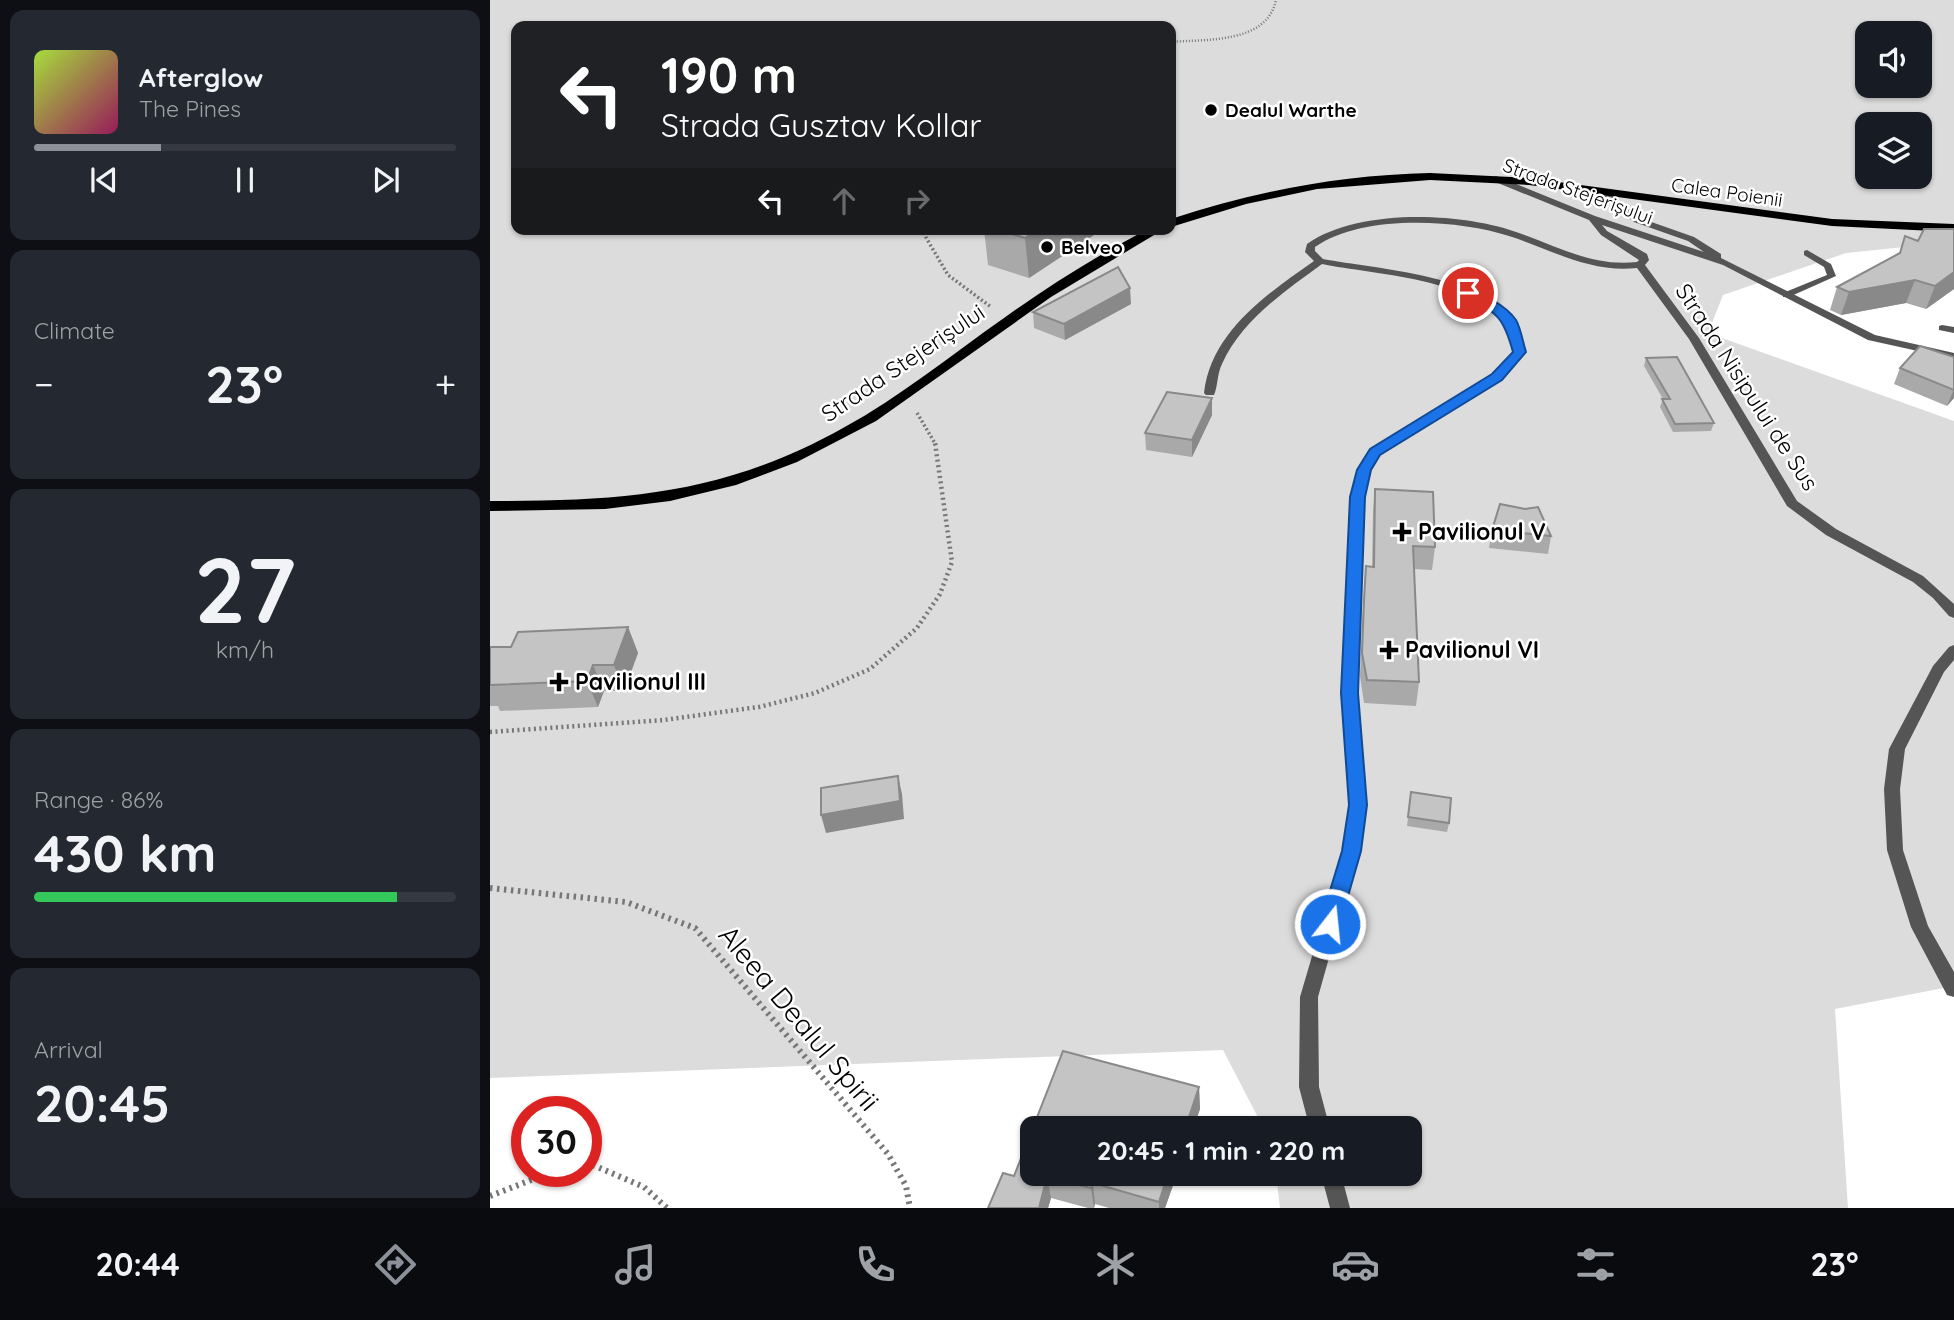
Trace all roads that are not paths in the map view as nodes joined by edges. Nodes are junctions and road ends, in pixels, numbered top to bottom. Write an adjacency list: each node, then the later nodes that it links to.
1 (1496, 179): 2 (main road, Calea Poienii); 3 (street, Strada Stejerișului); 4 (main road, Strada Stejerișului)
2 (1604, 193): 5 (main road, Calea Poienii); 9 (street)
3 (1592, 218): 9 (street, Strada Stejerișului); 10 (street, Strada Nisipului de Sus)
4 (1176, 221)
5 (1954, 228)
6 (1147, 235): 16 (main road, Strada Stejerișului)
7 (1807, 253): 11 (lane)
8 (1320, 261): 10 (street); 15 (street); 20 (street)
9 (1727, 263): 11 (street, Strada Stejerișului)
10 (1640, 265): 17 (street, Strada Nisipului de Sus)
11 (1786, 295): 14 (street, Strada Stejerișului)
12 (1942, 328): 13 (lane)
13 (1954, 330)
14 (1954, 356)
15 (1210, 393)
16 (490, 506)
17 (1954, 612)
18 (1954, 650): 19 (street)
19 (1954, 989)
20 (1317, 1116)
21 (1334, 1186): 22 (street)
22 (1340, 1208)

